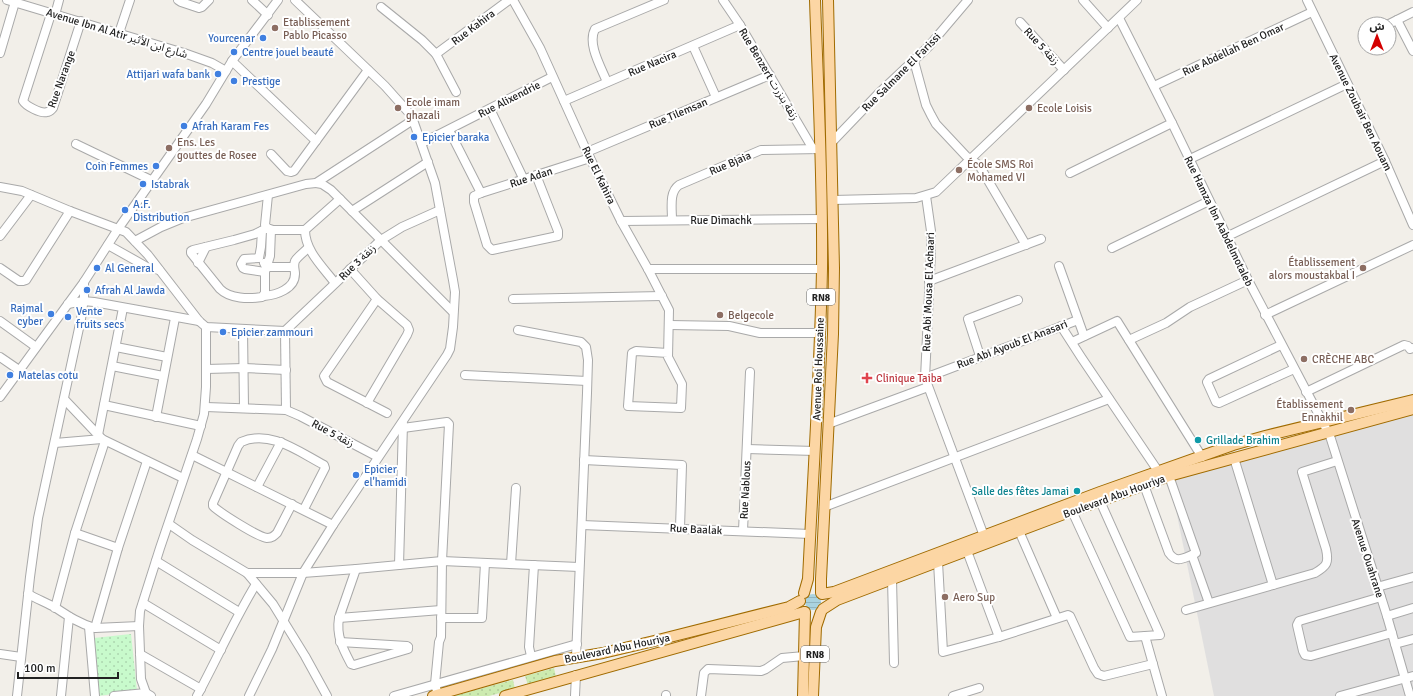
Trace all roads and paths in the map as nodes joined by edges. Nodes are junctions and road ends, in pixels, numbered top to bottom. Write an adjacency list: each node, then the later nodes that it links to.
1 (60, 0): 22 (street)
2 (130, 0): 30 (street)
3 (178, 0): 4 (street)
4 (209, 0)
5 (252, 0): 23 (street)
6 (278, 0): 23 (street)
7 (295, 0): 37 (street)
8 (509, 0): 34 (street, Rue Kahira)
9 (513, 0): 41 (street, Rue El Kahira)
10 (664, 0): 42 (street)
11 (723, 0): 28 (street, Rue Benzert زنقة بنزرت)
12 (815, 0): 56 (main road, Avenue Roi Houssaine / RN8)
13 (828, 0): 53 (main road, Avenue Roi Houssaine / RN8)
14 (968, 0): 36 (street, Rue Salmane El Farissi)
15 (1083, 0): 29 (street)
16 (1137, 0): 24 (street)
17 (1307, 0): 20 (street, Avenue Zoubair Ben Aouam)
18 (11, 1): 22 (street, Avenue Ibn Al Atir شارع ابن الأثير); 33 (street)
19 (381, 7): 34 (street)
20 (1312, 12): 43 (street, Avenue Zoubair Ben Aouam); 44 (street, Rue Abdellah Ben Omar)
21 (1413, 12): 25 (street)
22 (53, 14): 26 (street, Avenue Ibn Al Atir شارع ابن الأثير); 26 (street, Rue Narange)
23 (268, 15): 35 (street)
24 (1119, 18): 29 (street); 44 (street, Rue Hamza Ibn Aabdelmotaleb)
25 (1397, 20): 32 (street)
26 (81, 21): 30 (street, Avenue Ibn Al Atir شارع ابن الأثير)
27 (1020, 22): 38 (street, Rue 5 زنقة)
28 (740, 25): 31 (street, Rue Nacira); 40 (street, Rue Benzert زنقة بنزرت)
29 (1108, 28): 38 (street)
30 (119, 33): 39 (street, Avenue Ibn Al Atir شارع ابن الأثير)
31 (693, 46): 42 (street, Rue Nacira); 46 (street)
32 (1413, 51)
33 (0, 53)
34 (436, 54): 45 (street)
35 (232, 61): 39 (street); 52 (street)
36 (914, 61): 53 (street, Rue Salmane El Farissi); 59 (street)
37 (368, 70): 49 (street); 52 (street)
38 (1064, 70): 59 (street)
39 (226, 71): 65 (street)
40 (770, 75): 46 (street, Rue Tilemsan); 56 (street, Rue Benzert زنقة بنزرت)
41 (552, 77): 47 (street, Rue El Kahira); 48 (street, Rue Alixendrie)
42 (607, 82): 47 (street, Rue Nacira)
43 (1347, 84): 60 (street); 61 (street, Avenue Zoubair Ben Aouam)
44 (1154, 86): 50 (street, Rue Hamza Ibn Aabdelmotaleb)
45 (456, 92)
46 (716, 97): 58 (street, Rue Tilemsan)
47 (564, 101): 58 (street, Rue El Kahira)
48 (490, 108): 51 (street, Rue Alixendrie); 66 (street)
49 (413, 120): 54 (street); 67 (street)
50 (1172, 122): 60 (street, Rue Hamza Ibn Aabdelmotaleb); 63 (street)
51 (449, 130): 54 (street, Rue Alixendrie); 71 (street)
52 (316, 141): 57 (street)
53 (832, 142): 74 (main road, Avenue Roi Houssaine / RN8)
54 (422, 143): 62 (street)
55 (76, 144): 65 (street)
56 (817, 149): 79 (main road, Avenue Roi Houssaine / RN8); 81 (street, Rue Bjaia)
57 (271, 154)
58 (588, 155): 64 (street, Rue Adan); 80 (street, Rue El Kahira)
59 (971, 159): 72 (street); 92 (street)
60 (1190, 159): 75 (street, Rue Hamza Ibn Aabdelmotaleb)
61 (1385, 161): 82 (street, Avenue Zoubair Ben Aouam); 87 (street)
62 (428, 162): 76 (street); 78 (street)
63 (1070, 173)
64 (536, 176): 66 (street, Rue Adan); 71 (street)
65 (152, 180): 83 (street)
66 (524, 180): 71 (street, Rue Adan)
67 (316, 183): 70 (street); 73 (street)
68 (0, 187): 69 (street)
69 (31, 195): 77 (street); 86 (street)
70 (268, 195): 84 (street); 90 (street)
71 (477, 196)
72 (926, 196): 74 (street); 108 (street, Rue Abi Mousa El Achaari)
73 (340, 199): 78 (street); 85 (street)
74 (834, 200): 171 (main road, Avenue Roi Houssaine / RN8)
75 (1209, 201): 87 (street, Rue Hamza Ibn Aabdelmotaleb); 96 (street)
76 (440, 210): 89 (street, Rue 3 زنقة); 119 (street)
77 (70, 211): 83 (street); 100 (street)
78 (352, 211): 89 (street)
79 (822, 219): 81 (street, Rue Dimachk); 103 (main road, Avenue Roi Houssaine / RN8)
80 (621, 220): 81 (street, Rue Dimachk); 102 (street, Rue El Kahira)
81 (672, 220)
82 (1413, 225)
83 (118, 229): 90 (street); 91 (street)
84 (266, 230): 85 (street); 94 (street); 97 (street); 105 (street)
85 (305, 230): 95 (street)
86 (0, 236)
87 (1226, 237): 107 (street, Rue Hamza Ibn Aabdelmotaleb)
88 (1041, 239): 92 (street)
89 (381, 240): 106 (street, Rue 3 زنقة); 119 (street)
90 (135, 241): 104 (street)
91 (108, 245): 104 (street); 109 (street)
92 (1026, 245): 108 (street)
93 (1413, 245): 120 (street)
94 (206, 247): 98 (street); 98 (street)
95 (308, 248): 101 (street); 110 (street)
96 (1112, 248)
97 (259, 258): 105 (street); 105 (street)
98 (198, 263): 111 (street)
99 (1059, 266): 122 (street)
100 (0, 268)
101 (294, 268): 105 (street); 111 (street)
102 (648, 269): 103 (street); 112 (street, Rue El Kahira)
103 (822, 269): 131 (main road, Avenue Roi Houssaine / RN8)
104 (159, 270): 124 (street)
105 (266, 270): 111 (street)
106 (350, 270): 110 (street, Rue 3 زنقة); 113 (street)
107 (1248, 280): 120 (street, Rue Hamza Ibn Aabdelmotaleb); 133 (street)
108 (929, 281): 152 (street, Rue Abi Mousa El Achaari)
109 (84, 282): 116 (street); 117 (street)
110 (335, 283): 130 (street, Rue 3 زنقة)
111 (264, 296)
112 (662, 296): 114 (street); 125 (street, Rue El Kahira)
113 (378, 299): 160 (street); 160 (street)
114 (512, 299)
115 (1018, 300): 140 (street)
116 (84, 301): 117 (street); 118 (street); 157 (street)
117 (68, 304): 137 (street)
118 (123, 308): 121 (street); 136 (street)
119 (453, 312): 169 (street)
120 (1266, 315): 135 (street, Rue Hamza Ibn Aabdelmotaleb)
121 (174, 318): 124 (street); 142 (street)
122 (1078, 320): 126 (street, Rue Abi Ayoub El Anasari); 132 (street)
123 (0, 321): 137 (street)
124 (199, 321): 127 (street)
125 (670, 325): 131 (street); 139 (street, Rue El Kahira)
126 (1061, 326): 134 (street); 140 (street, Rue Abi Ayoub El Anasari)
127 (206, 327): 128 (street); 145 (street)
128 (243, 329): 130 (street); 144 (street)
129 (518, 330): 153 (street)
130 (286, 331): 148 (street)
131 (820, 333): 179 (main road, Avenue Roi Houssaine / RN8)
132 (1084, 336): 133 (street); 134 (street)
133 (1129, 340): 182 (street)
134 (1072, 342): 158 (street)
135 (1281, 344): 146 (street, Rue Hamza Ibn Aabdelmotaleb); 146 (street)
136 (116, 346): 142 (street); 143 (street)
137 (36, 347): 147 (street)
138 (1412, 351): 155 (street)
139 (668, 353): 139 (street)
140 (980, 356): 152 (street, Rue Abi Ayoub El Anasari)
141 (0, 357): 147 (street)
142 (167, 357): 151 (street)
143 (112, 366): 151 (street); 161 (street)
144 (244, 368): 145 (street); 148 (street); 163 (street)
145 (206, 369): 162 (street)
146 (1294, 369): 155 (street, Rue Hamza Ibn Aabdelmotaleb)
147 (19, 370): 156 (street)
148 (286, 370): 165 (street)
149 (750, 372): 178 (street, Rue Nablous)
150 (464, 375): 153 (street)
151 (163, 376): 167 (street)
152 (925, 378): 154 (street, Rue Abi Mousa El Achaari)
153 (587, 381): 185 (street)
154 (928, 387): 171 (street); 183 (street, Rue Abi Mousa El Achaari)
155 (1306, 392): 170 (street, Rue Hamza Ibn Aabdelmotaleb)
156 (0, 397)
157 (64, 399): 175 (street); 177 (street)
158 (1109, 399): 183 (street); 188 (street)
159 (1413, 400): 168 (main road, Boulevard Abu Houriya)
160 (367, 403): 166 (street)
161 (104, 405): 167 (street); 175 (street)
162 (206, 407): 163 (street, Rue 5 زنقة); 172 (street)
163 (244, 408): 165 (street, Rue 5 زنقة)
164 (1413, 409): 168 (main road, Boulevard Abu Houriya)
165 (286, 410): 181 (street, Rue 5 زنقة)
166 (387, 413)
167 (156, 417): 172 (street)
168 (1361, 418): 170 (main road, Boulevard Abu Houriya); 174 (main road, Boulevard Abu Houriya)
169 (403, 419): 173 (street); 181 (street)
170 (1322, 422): 174 (street, Avenue Ouahrane); 182 (main road, Boulevard Abu Houriya)
171 (828, 424): 197 (main road, Avenue Roi Houssaine / RN8)
172 (201, 426): 180 (street)
173 (403, 428): 213 (street); 217 (street)
174 (1328, 432): 184 (main road, Boulevard Abu Houriya); 187 (street, Avenue Ouahrane)
175 (102, 439): 177 (street); 186 (street); 206 (street)
176 (281, 442): 189 (street); 193 (street); 198 (street)
177 (55, 443): 229 (street)
178 (747, 449): 179 (street, Rue Nablous); 205 (street, Rue Nablous)
179 (815, 451): 207 (main road, Avenue Roi Houssaine / RN8)
180 (192, 455): 189 (street); 191 (street)
181 (378, 457): 201 (street)
182 (1202, 457): 188 (main road, Boulevard Abu Houriya)
183 (954, 458): 197 (street); 208 (street, Rue Abi Mousa El Achaari)
184 (1234, 458): 190 (main road, Boulevard Abu Houriya); 226 (street)
185 (584, 460): 202 (street); 203 (street)
186 (147, 461): 191 (street); 209 (street)
187 (1337, 461): 226 (street); 227 (street, Avenue Ouahrane)
188 (1158, 471): 208 (main road, Boulevard Abu Houriya)
189 (227, 472): 193 (street); 196 (street)
190 (1169, 476): 192 (main road, Boulevard Abu Houriya); 211 (street)
191 (183, 478): 200 (street)
192 (1144, 485): 195 (main road, Boulevard Abu Houriya); 211 (street)
193 (257, 487): 196 (street)
194 (516, 488): 216 (street)
195 (1100, 501): 199 (main road, Boulevard Abu Houriya); 249 (street)
196 (292, 504): 198 (street)
197 (824, 507): 228 (main road, Avenue Roi Houssaine / RN8)
198 (304, 509): 201 (street)
199 (1072, 511): 204 (main road, Boulevard Abu Houriya); 249 (street)
200 (169, 524): 212 (street); 221 (street)
201 (332, 525): 222 (street)
202 (582, 525): 203 (street, Rue Baalak); 219 (street)
203 (680, 528): 205 (street, Rue Baalak)
204 (1019, 530): 210 (main road, Boulevard Abu Houriya); 244 (street)
205 (743, 531): 207 (street, Rue Baalak)
206 (75, 533): 209 (street); 234 (street)
207 (810, 534): 230 (main road, Avenue Roi Houssaine / RN8)
208 (984, 536): 228 (main road, Boulevard Abu Houriya)
209 (118, 548): 247 (street)
210 (967, 551): 214 (main road, Boulevard Abu Houriya); 250 (street)
211 (1192, 555): 233 (street)
212 (156, 561): 232 (street); 238 (street)
213 (442, 561): 215 (street); 217 (street); 240 (street)
214 (938, 562): 224 (main road, Boulevard Abu Houriya); 250 (street)
215 (485, 563): 216 (street); 240 (street)
216 (511, 564): 218 (street)
217 (399, 565): 220 (street)
218 (534, 565): 219 (street); 258 (street)
219 (579, 567): 253 (street)
220 (356, 570): 222 (street); 243 (street)
221 (247, 573): 222 (street); 225 (street)
222 (303, 573): 245 (street)
223 (1413, 577): 227 (street)
224 (892, 579): 237 (main road, Boulevard Abu Houriya); 262 (street)
225 (256, 584): 238 (street); 245 (street)
226 (1273, 585): 233 (street)
227 (1377, 587): 231 (street, Avenue Ouahrane)
228 (822, 593): 230 (main road); 237 (main road, RN8)
229 (28, 594): 234 (street); 260 (street)
230 (802, 597): 239 (main road, RN8); 261 (main road, Boulevard Abu Houriya)
231 (1381, 597): 241 (street, Avenue Ouahrane); 248 (street)
232 (143, 603): 246 (street); 255 (street)
233 (1209, 603): 236 (street)
234 (55, 608): 242 (street)
235 (1413, 608): 241 (street)
236 (1186, 610)
237 (822, 611): 239 (main road); 283 (main road, RN8)
238 (239, 612): 255 (street)
239 (805, 612): 259 (main road, RN8); 264 (main road, Boulevard Abu Houriya)
240 (441, 614): 243 (street); 266 (street)
241 (1387, 616): 248 (street, Avenue Ouahrane)
242 (69, 617): 247 (street); 273 (street)
243 (340, 618): 252 (street)
244 (1057, 618): 250 (street); 263 (street)
245 (284, 621): 276 (street); 277 (street)
246 (139, 626): 247 (street); 257 (street)
247 (92, 627): 274 (street)
248 (1392, 632): 254 (street, Avenue Ouahrane)
249 (1145, 636): 263 (street)
250 (998, 637)
251 (1413, 639): 254 (street)
252 (340, 642): 252 (street)
253 (577, 644): 258 (street); 261 (street)
254 (1395, 644): 265 (street, Avenue Ouahrane)
255 (222, 650): 268 (street)
256 (0, 654): 260 (street)
257 (140, 654): 268 (street); 269 (street)
258 (531, 656): 266 (street)
259 (804, 656): 281 (street); 282 (main road, RN8)
260 (21, 657): 272 (street)
261 (576, 657): 270 (main road, Boulevard Abu Houriya)
262 (894, 663)
263 (1153, 664): 285 (street)
264 (576, 676): 279 (main road, Boulevard Abu Houriya); 280 (street)
265 (1409, 677): 271 (street); 287 (street, Avenue Ouahrane)
266 (438, 683): 270 (street); 278 (street)
267 (979, 688): 284 (street)
268 (199, 692)
269 (148, 694): 275 (street)
270 (438, 694)
271 (1351, 695): 286 (street)
272 (17, 696)
273 (61, 696)
274 (95, 696)
275 (114, 696)
276 (248, 696)
277 (327, 696)
278 (394, 696)
279 (504, 696)
280 (575, 696)
281 (701, 696)
282 (803, 696)
283 (813, 696)
284 (952, 696)
285 (1162, 696)
286 (1340, 696)
287 (1410, 696)

